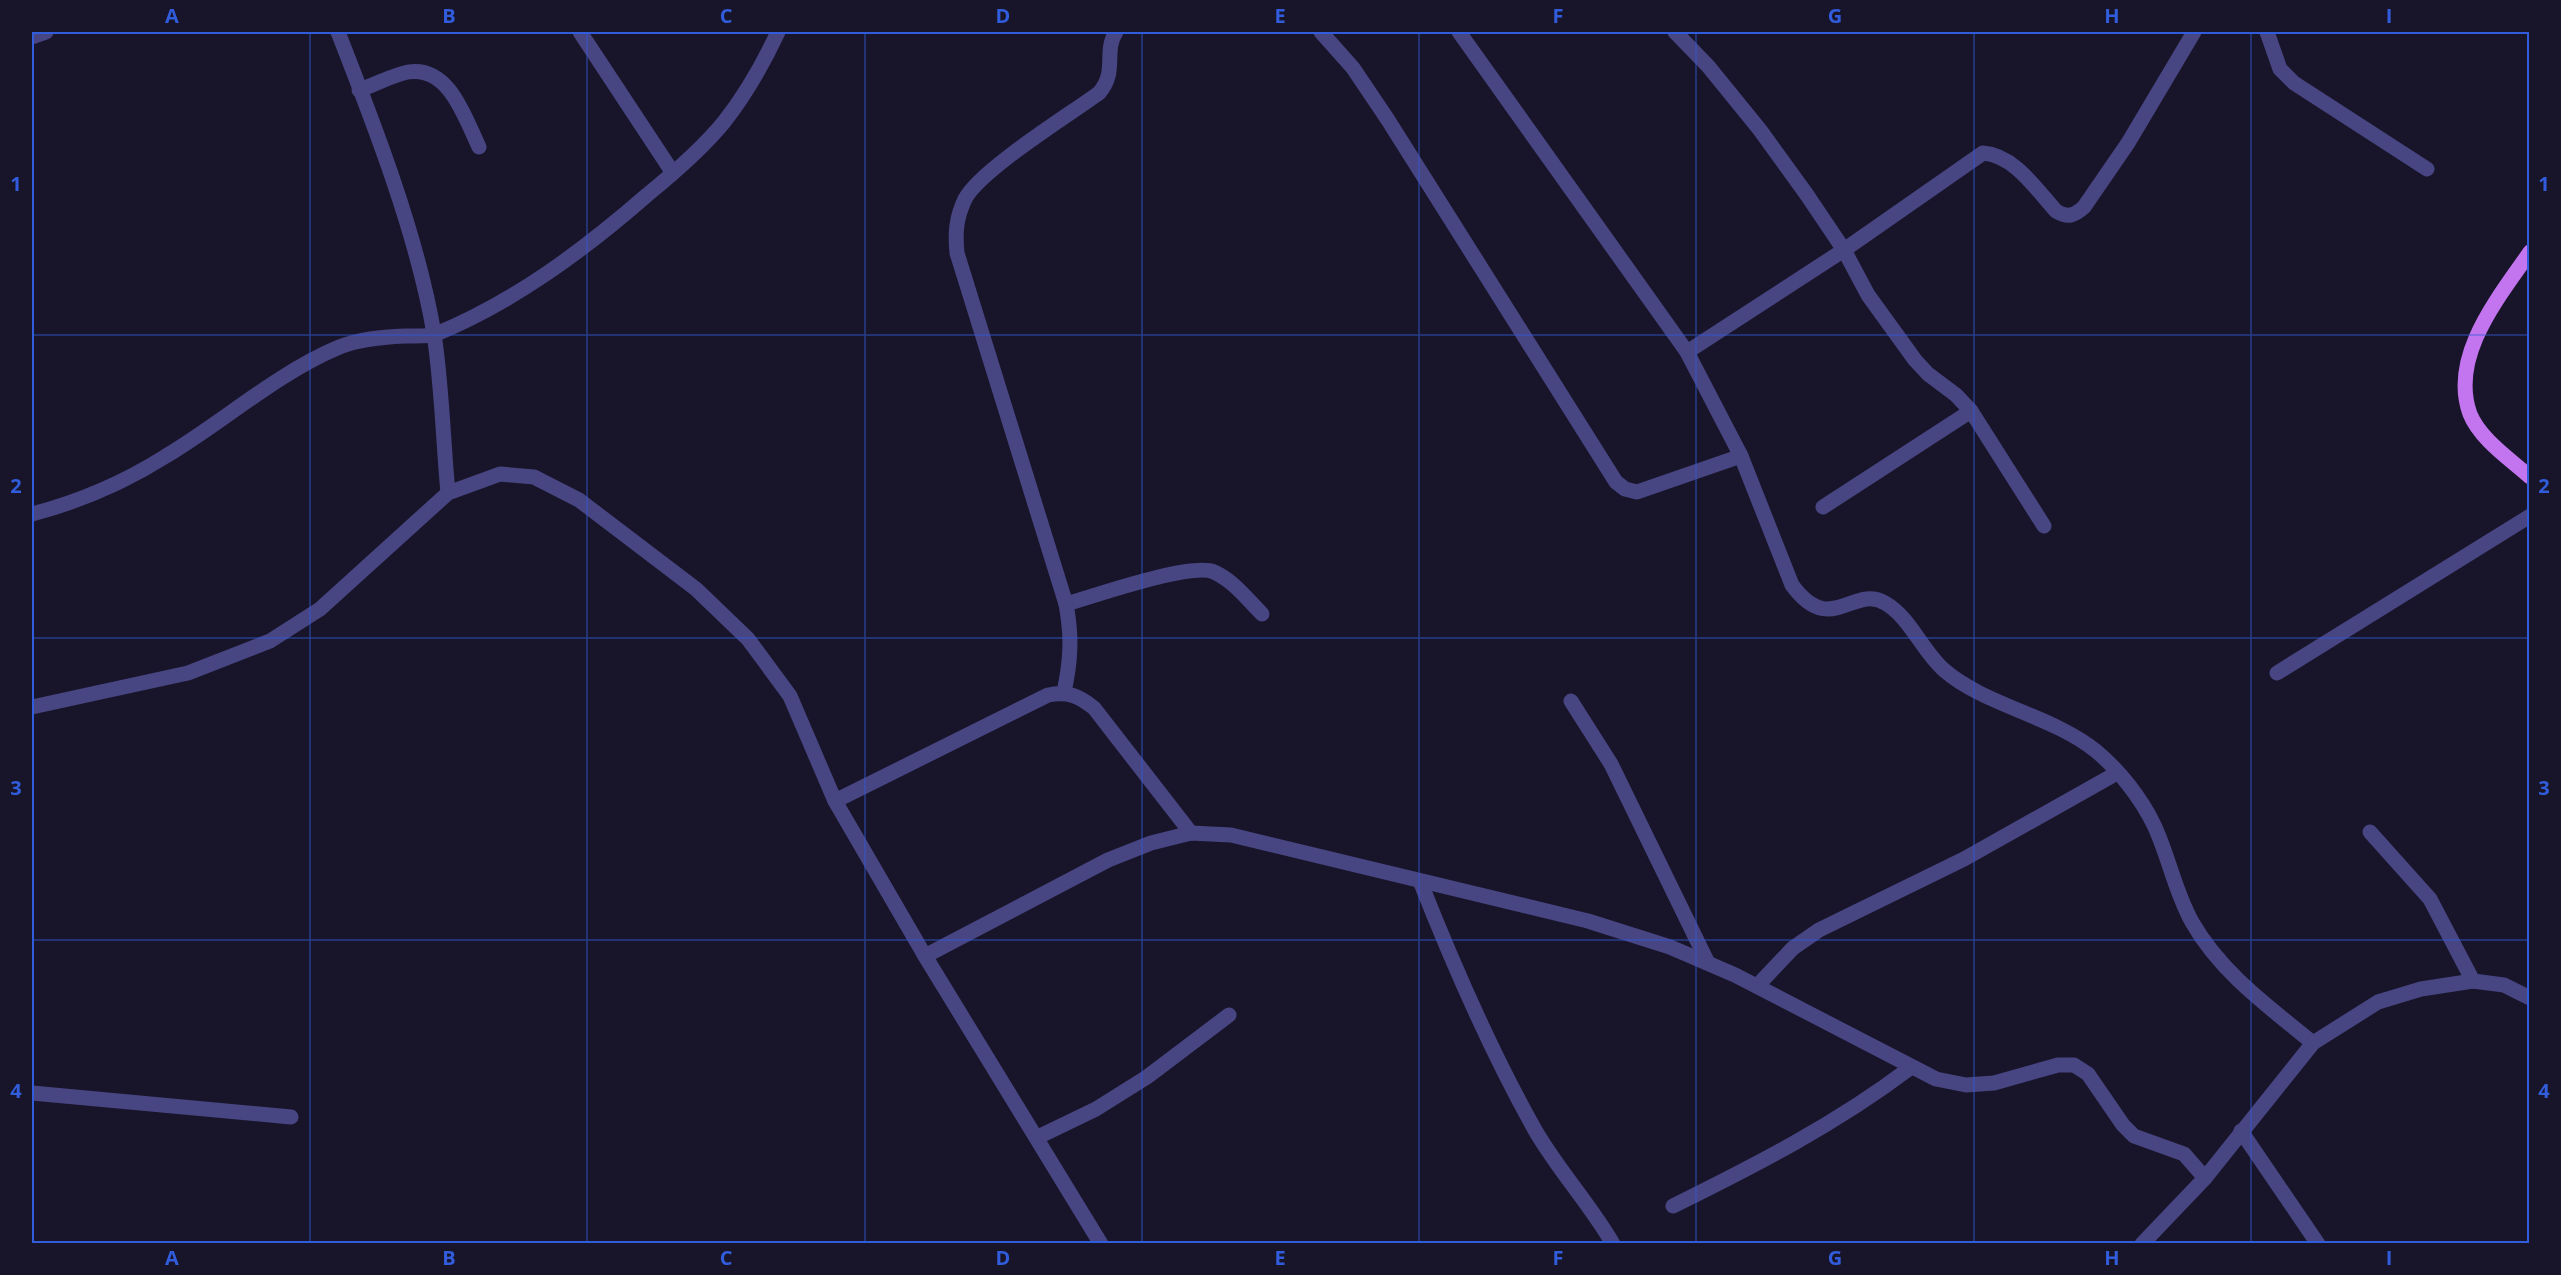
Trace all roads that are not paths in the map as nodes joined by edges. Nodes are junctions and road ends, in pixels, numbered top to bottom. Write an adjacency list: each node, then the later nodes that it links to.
1 (45, 32): 11 (street)
2 (338, 32): 12 (street)
3 (580, 32): 15 (street)
4 (778, 32): 15 (street)
5 (1116, 32): 28 (street)
6 (1321, 32): 21 (street)
7 (1459, 32): 19 (street)
8 (2194, 32): 16 (street)
9 (2267, 32): 14 (street)
10 (1678, 33): 16 (street)
11 (32, 37)
12 (359, 90): 13 (street); 18 (street)
13 (479, 147)
14 (2427, 169)
15 (674, 173): 18 (street)
16 (1844, 250): 19 (street); 20 (street)
17 (2529, 252): 22 (main road)
18 (434, 335): 23 (street); 25 (street)
19 (1687, 352): 21 (street)
20 (1971, 411): 24 (street); 27 (street)
21 (1741, 456): 34 (street)
22 (2529, 477)
23 (448, 493): 33 (street); 35 (street)
24 (1823, 507)
25 (32, 514)
26 (2529, 516): 30 (street)
27 (2044, 526)
28 (1066, 604): 29 (street); 31 (street)
29 (1262, 614)
30 (2277, 673)
31 (1064, 692): 35 (street); 37 (street)
32 (1571, 701): 40 (street)
33 (32, 707)
34 (2117, 773): 42 (street); 45 (street)
35 (836, 801): 39 (street)
36 (2370, 832): 41 (street)
37 (1191, 833): 38 (street); 39 (street)
38 (1420, 881): 40 (street); 54 (street)
39 (925, 956): 50 (street)
40 (1708, 963): 42 (street)
41 (2473, 981): 43 (street); 45 (street)
42 (1756, 986): 46 (street)
43 (2529, 998)
44 (1229, 1015): 50 (street)
45 (2313, 1043): 49 (street)
46 (1910, 1068): 51 (street); 52 (street)
47 (32, 1093): 48 (street)
48 (291, 1117)
49 (2241, 1131): 51 (street); 56 (street)
50 (1038, 1137): 53 (street)
51 (2205, 1178): 55 (street)
52 (1673, 1206)
53 (1101, 1244)
54 (1613, 1244)
55 (2142, 1244)
56 (2318, 1244)

